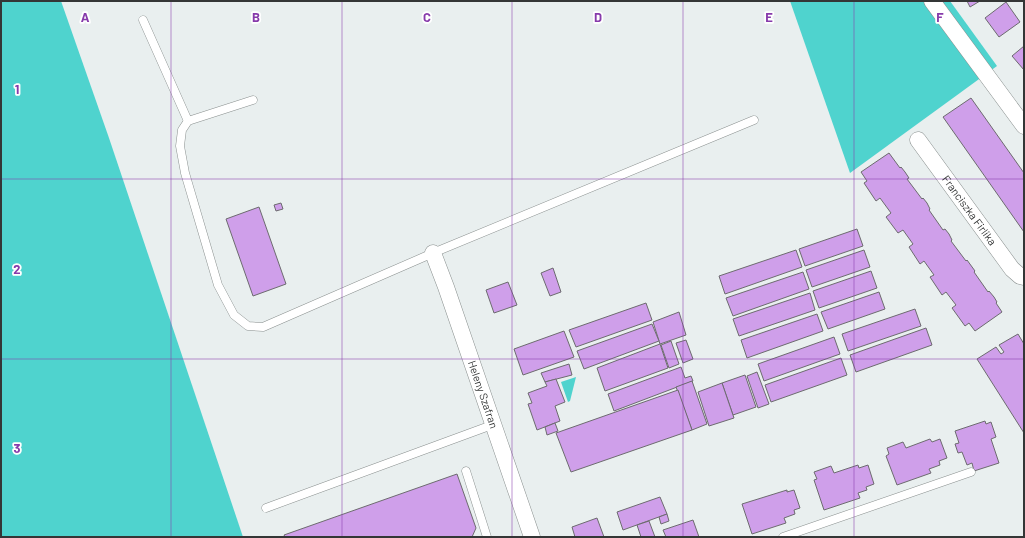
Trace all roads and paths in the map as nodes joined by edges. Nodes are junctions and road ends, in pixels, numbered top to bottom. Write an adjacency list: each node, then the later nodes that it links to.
1 (932, 1): 6 (street)
2 (143, 20): 5 (lane)
3 (253, 100): 5 (lane)
4 (754, 120): 8 (lane)
5 (188, 121): 8 (lane)
6 (1024, 126)
7 (918, 140): 9 (street, Franciszka Firlika)
8 (433, 253): 10 (street, Heleny Szafran)
9 (1024, 277)
10 (492, 425): 13 (lane); 15 (street, Heleny Szafran)
11 (466, 471): 14 (lane)
12 (971, 472): 16 (lane)
13 (266, 508)
14 (487, 537)
15 (532, 537)
16 (782, 537)

